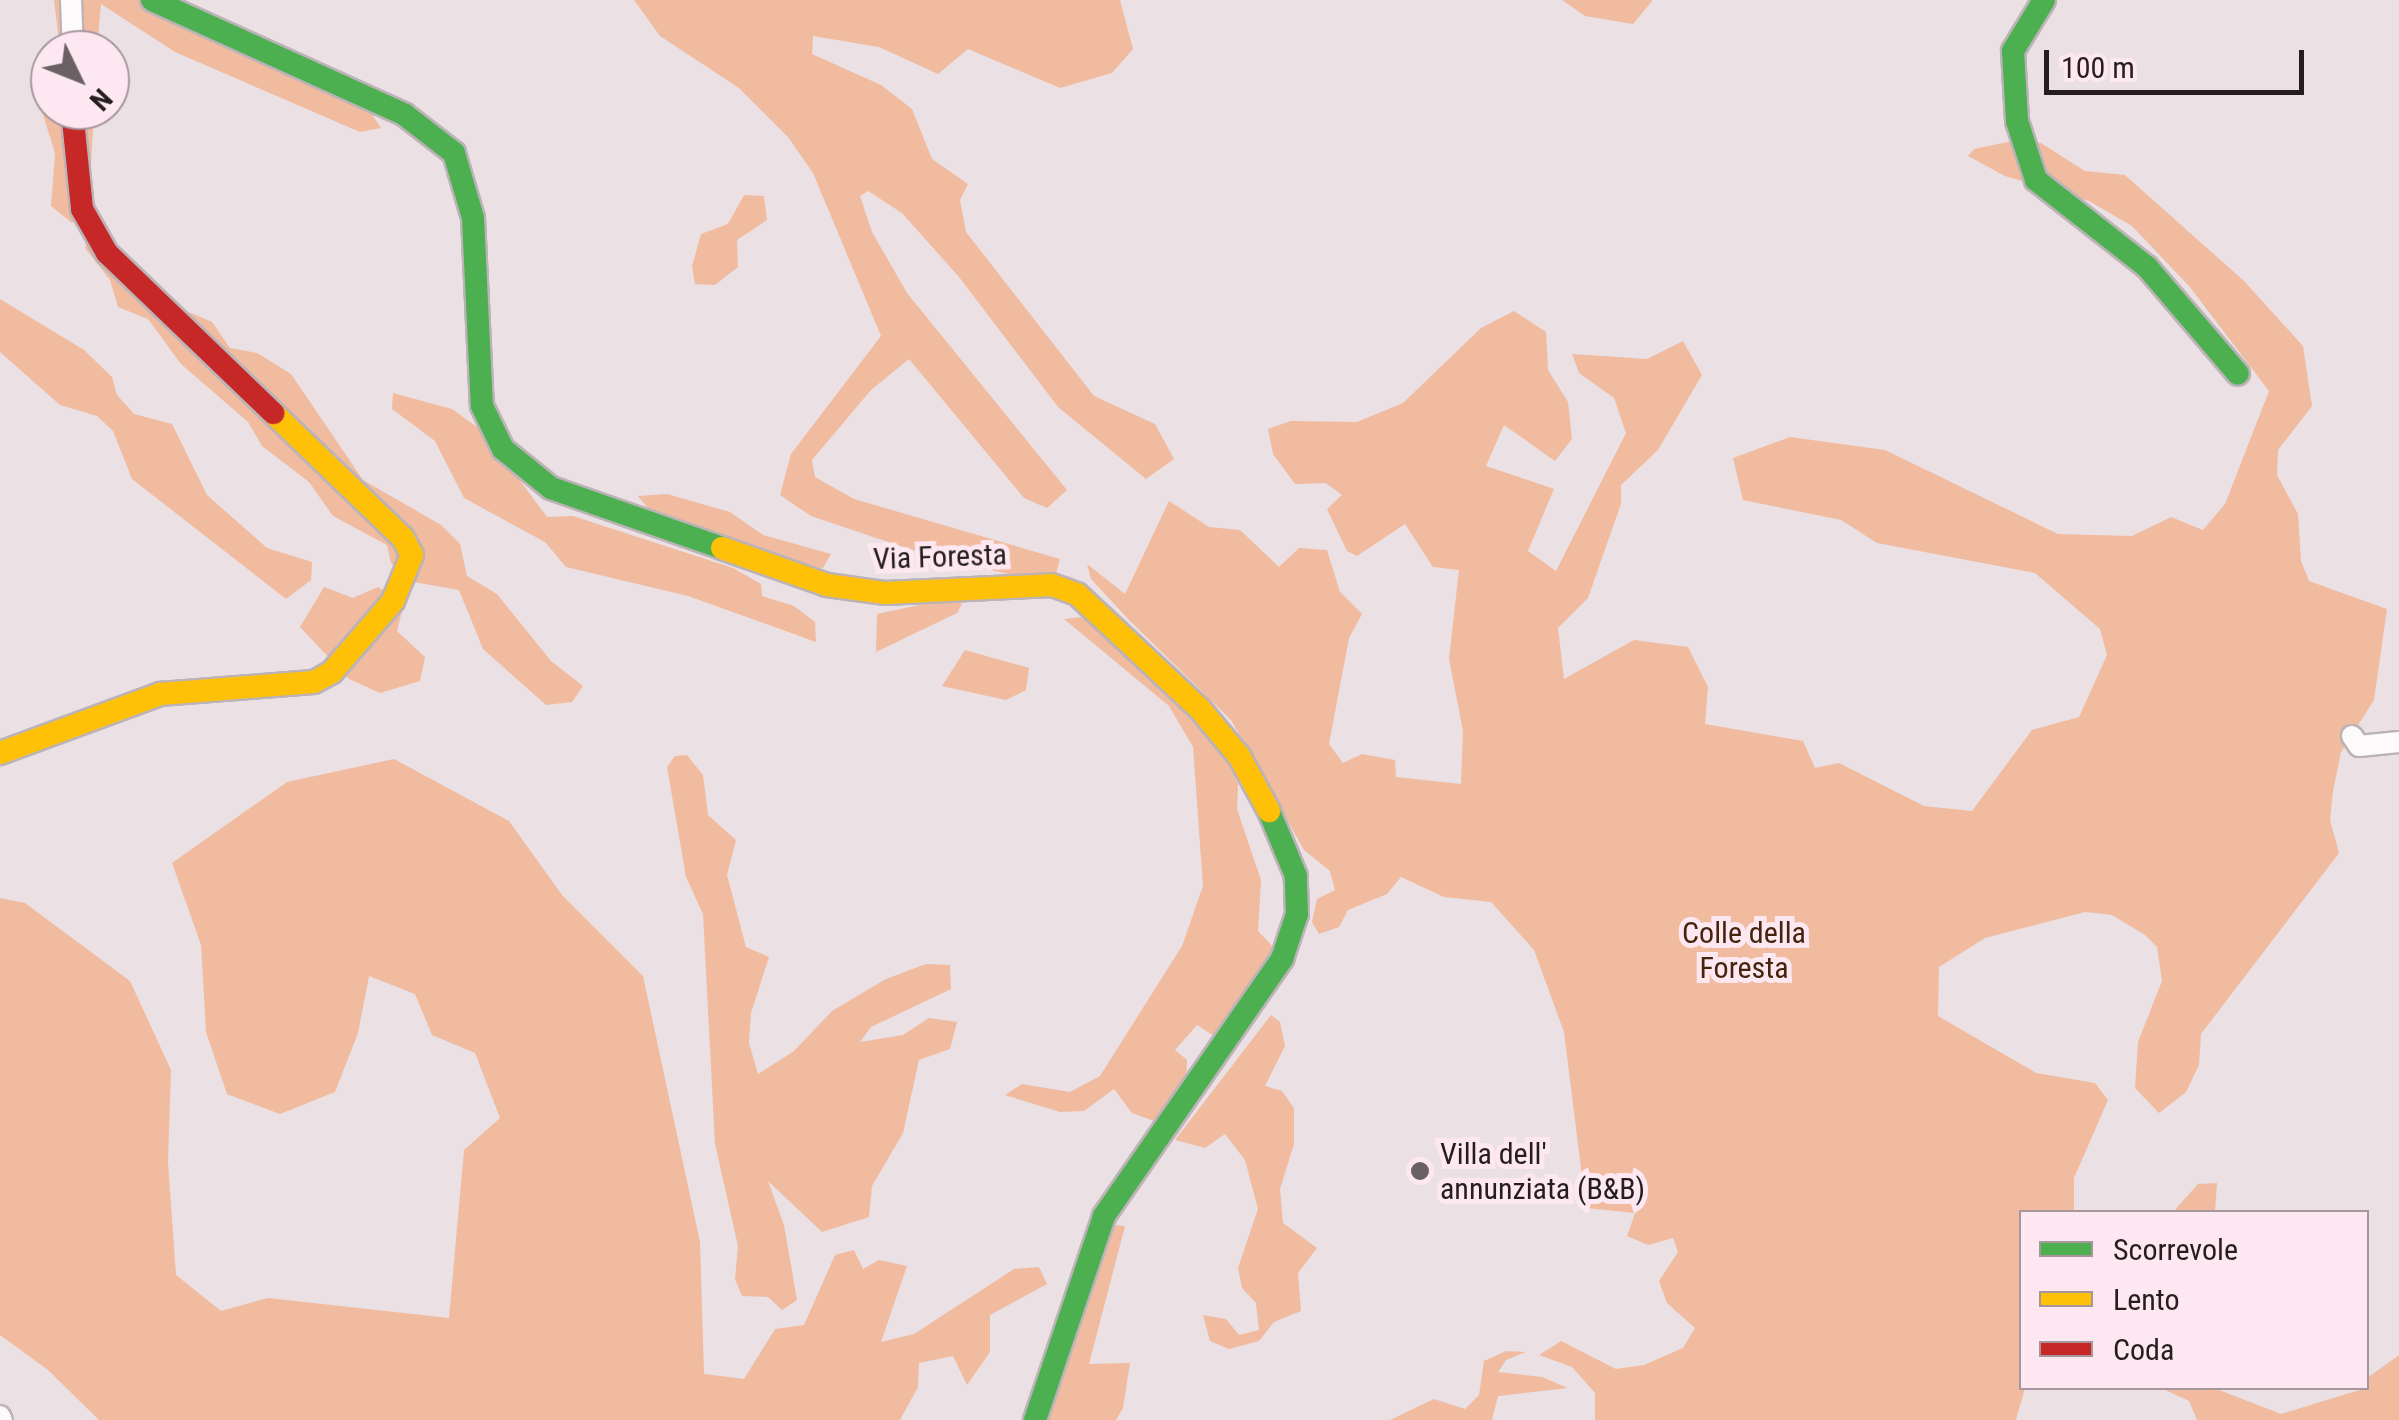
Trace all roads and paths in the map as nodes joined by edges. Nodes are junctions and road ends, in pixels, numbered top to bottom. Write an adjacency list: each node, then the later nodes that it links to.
1 (71, 0): 4 (street)
2 (152, 0): 10 (main road, Via Foresta)
3 (2044, 0): 6 (main road)
4 (72, 30)
5 (74, 130): 9 (main road)
6 (2238, 374)
7 (2352, 736): 8 (street)
8 (2399, 742)
9 (0, 754)
10 (1035, 1420)

